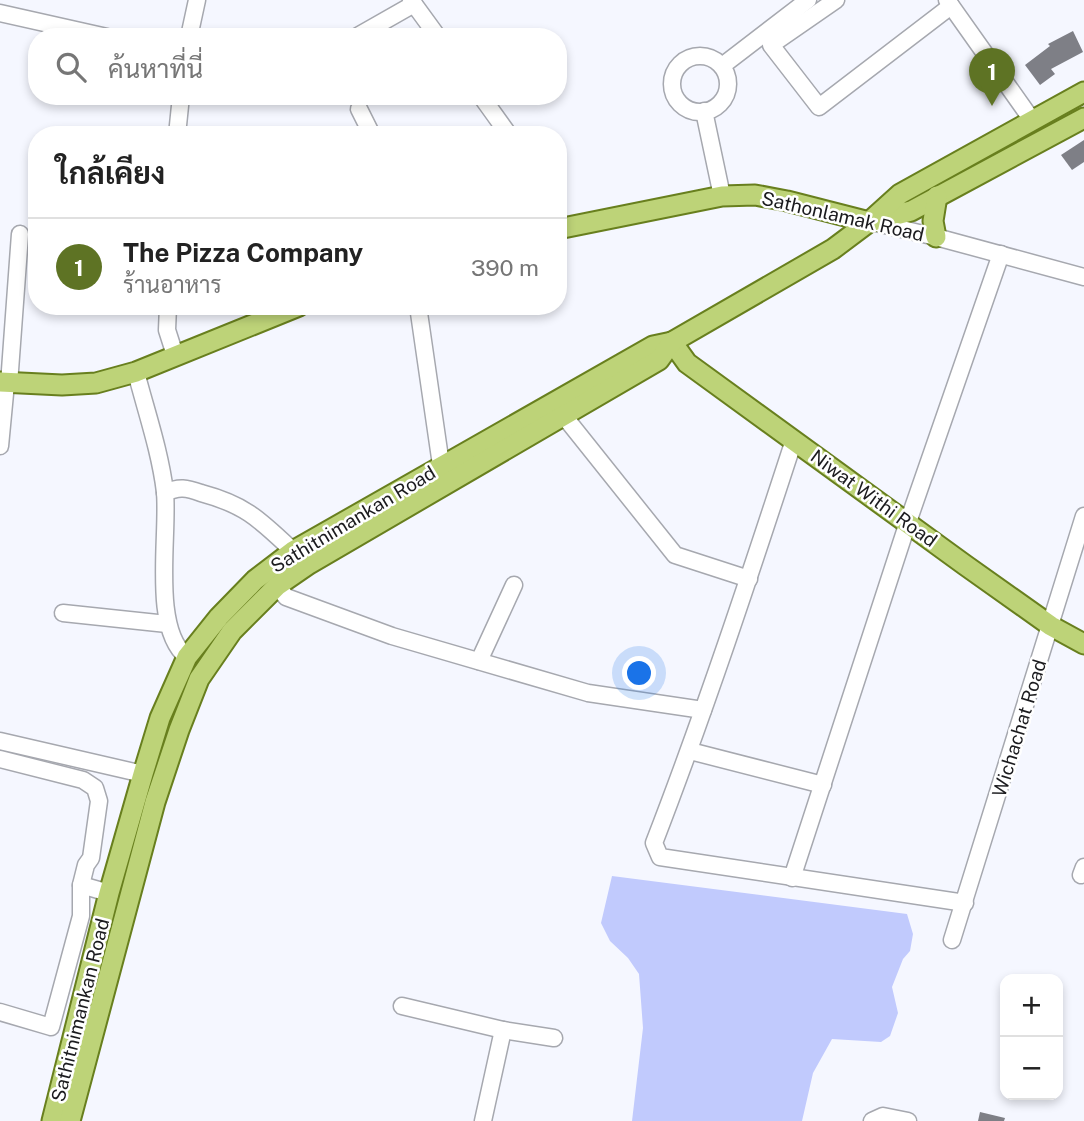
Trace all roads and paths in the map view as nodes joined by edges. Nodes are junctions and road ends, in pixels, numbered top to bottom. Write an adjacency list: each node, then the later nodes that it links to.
1 (197, 0): 8 (street)
2 (808, 0): 11 (street)
3 (836, 0): 5 (street)
4 (412, 2): 9 (street); 10 (street)
5 (949, 3): 18 (street)
6 (0, 13): 7 (street)
7 (67, 28)
8 (191, 28)
9 (370, 28)
10 (431, 28)
11 (722, 66): 16 (street); 16 (street)
12 (1084, 92): 18 (main road, Sathitnimankan Road)
13 (180, 105): 19 (street)
14 (487, 105): 21 (street)
15 (359, 109): 20 (street)
16 (704, 111): 23 (street)
17 (1084, 118): 22 (main road, Sathitnimankan Road)
18 (1032, 120): 22 (main road); 25 (main road, Sathitnimankan Road)
19 (178, 126)
20 (368, 126)
21 (503, 126)
22 (1044, 140): 24 (main road, Sathitnimankan Road)
23 (722, 196): 25 (main road, Sathonlamak Road); 26 (main road, Sathonlamak Road)
24 (937, 196): 25 (main road, Sathitnimankan Road); 28 (main road)
25 (869, 222): 28 (street, Sathonlamak Road); 34 (main road, Sathitnimankan Road)
26 (567, 227)
27 (20, 234): 37 (street)
28 (936, 237): 29 (street, Sathonlamak Road)
29 (1001, 254): 30 (street, Sathonlamak Road); 44 (street)
30 (1084, 277)
31 (168, 315): 35 (street)
32 (276, 315): 35 (main road)
33 (419, 315): 41 (street)
34 (672, 342): 38 (main road, Sathitnimankan Road); 39 (main road, Niwat Withi Road); 41 (main road, Sathitnimankan Road)
35 (175, 355): 36 (main road)
36 (136, 372): 37 (main road); 42 (street)
37 (5, 383): 40 (street)
38 (564, 416): 46 (street); 48 (main road, Sathitnimankan Road)
39 (794, 440): 44 (main road, Niwat Withi Road); 46 (street)
40 (0, 446)
41 (441, 465): 45 (main road, Sathitnimankan Road)
42 (165, 493): 45 (street); 50 (street)
43 (1084, 516): 51 (street, Wichachat Road)
44 (908, 522): 51 (main road, Niwat Withi Road); 60 (street)
45 (293, 551): 53 (main road, Sathitnimankan Road)
46 (749, 579): 55 (street)
47 (514, 585): 54 (street)
48 (277, 586): 54 (street); 69 (main road, Sathitnimankan Road)
49 (63, 613): 50 (street)
50 (167, 624): 53 (street)
51 (1051, 625): 52 (main road, Niwat Withi Road); 66 (street, Wichachat Road)
52 (1084, 644)
53 (187, 657): 59 (main road, Sathitnimankan Road)
54 (479, 661): 55 (street)
55 (703, 710): 57 (street)
56 (0, 741): 59 (street)
57 (690, 751): 60 (street); 63 (street)
58 (0, 760): 61 (street)
59 (143, 774): 62 (main road, Sathitnimankan Road)
60 (823, 785): 63 (street)
61 (90, 858): 62 (street); 64 (street)
62 (118, 865): 65 (main road, Sathitnimankan Road)
63 (792, 878): 66 (street)
64 (81, 885): 65 (street); 71 (street)
65 (109, 893): 68 (main road, Sathitnimankan Road)
66 (965, 904): 67 (street, Wichachat Road)
67 (952, 940)
68 (86, 984): 69 (main road); 74 (main road, Sathitnimankan Road)
69 (106, 990): 75 (main road, Sathitnimankan Road)
70 (402, 1006): 72 (street)
71 (0, 1012)
72 (503, 1030): 73 (street); 76 (street)
73 (554, 1038)
74 (52, 1121)
75 (70, 1121)
76 (483, 1121)
77 (872, 1121): 78 (street)
78 (908, 1121)

